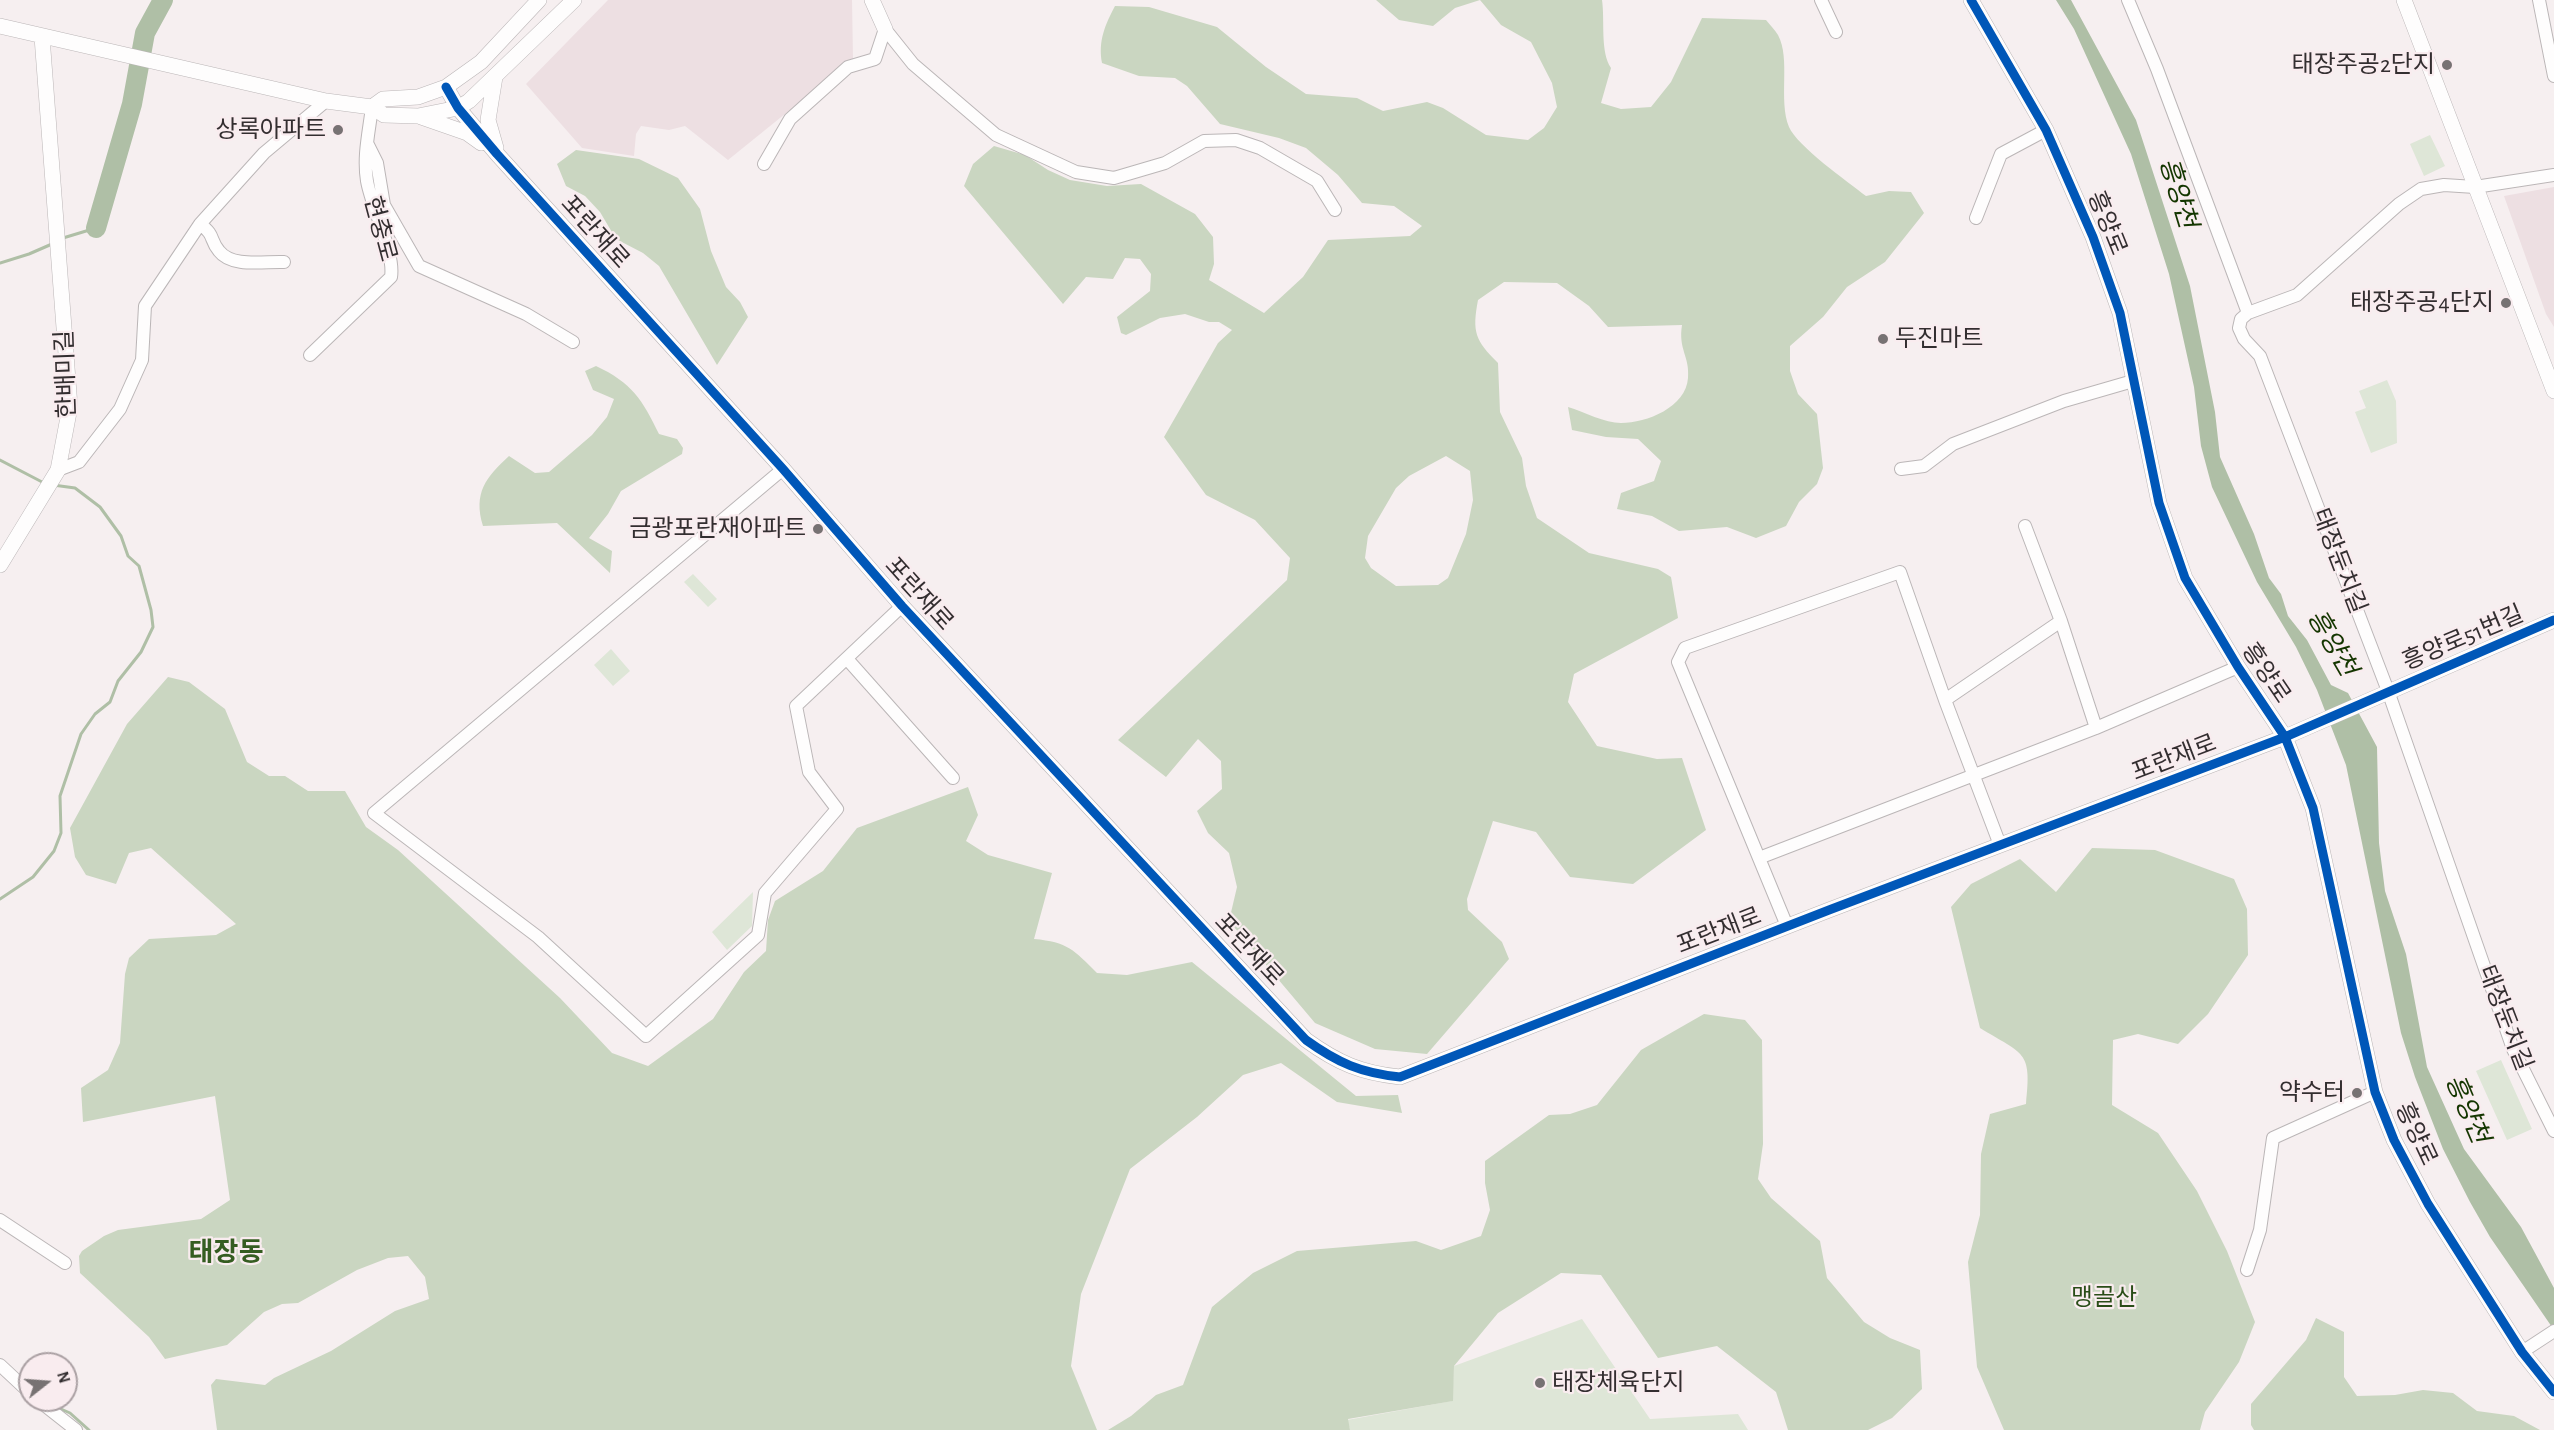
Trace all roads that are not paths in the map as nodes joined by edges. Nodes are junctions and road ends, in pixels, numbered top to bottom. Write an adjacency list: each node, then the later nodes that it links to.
1 (539, 0): 15 (street)
2 (574, 0): 14 (street)
3 (872, 0): 10 (street)
4 (1821, 0): 11 (street)
5 (1971, 0): 20 (street, 흥양로)
6 (2128, 0): 30 (street, 태장둔치길)
7 (2404, 0): 25 (street)
8 (2539, 0): 13 (street)
9 (0, 26): 12 (street)
10 (885, 29): 23 (street); 26 (street)
11 (1836, 32)
12 (42, 38): 16 (street); 37 (street, 한배미길)
13 (2554, 76)
14 (495, 77): 18 (street); 22 (street)
15 (446, 87): 17 (street); 18 (street, 포란재로)
16 (326, 101): 17 (street); 28 (street)
17 (372, 107): 19 (street); 21 (street, 현충로)
18 (458, 108): 19 (street); 22 (street, 포란재로)
19 (418, 116): 22 (street)
20 (2046, 130): 27 (street); 33 (street, 흥양로)
21 (368, 145): 31 (street); 32 (street, 현충로)
22 (498, 154): 35 (street, 포란재로)
23 (764, 164)
24 (2554, 175): 25 (street)
25 (2475, 187): 30 (street); 34 (street)
26 (1335, 210)
27 (1976, 218)
28 (200, 224): 29 (street); 37 (street)
29 (284, 262)
30 (2248, 313): 45 (street, 태장둔치길)
31 (573, 342)
32 (310, 355)
33 (2133, 381): 36 (street); 44 (street, 흥양로)
34 (2554, 391)
35 (783, 469): 40 (street, 포란재로); 43 (street)
36 (1900, 469)
37 (57, 473): 39 (street, 한배미길)
38 (2025, 526): 42 (street)
39 (0, 565)
40 (902, 606): 43 (street); 53 (street, 포란재로)
41 (2554, 620): 45 (street, 흥양로51번길)
42 (2061, 621): 46 (street); 47 (street)
43 (848, 660): 50 (street)
44 (2238, 667): 47 (street); 48 (street, 흥양로)
45 (2388, 691): 48 (street, 흥양로51번길); 55 (street, 태장둔치길)
46 (1945, 700): 49 (street); 52 (street)
47 (2096, 728): 49 (street)
48 (2285, 737): 51 (street, 포란재로); 54 (street, 흥양로)
49 (1975, 775): 51 (street); 52 (street)
50 (953, 778)
51 (2000, 845): 53 (street, 포란재로)
52 (1758, 858): 53 (street)
53 (1787, 926)
54 (2375, 1092): 58 (street); 60 (street, 흥양로)
55 (2554, 1131)
56 (0, 1220): 57 (street)
57 (65, 1263)
58 (2247, 1270)
59 (2554, 1331): 60 (street)
60 (2522, 1352): 63 (street, 흥양로)
61 (0, 1365): 62 (street)
62 (18, 1382)
63 (2554, 1392)
64 (53, 1412): 65 (street)
65 (76, 1430)

